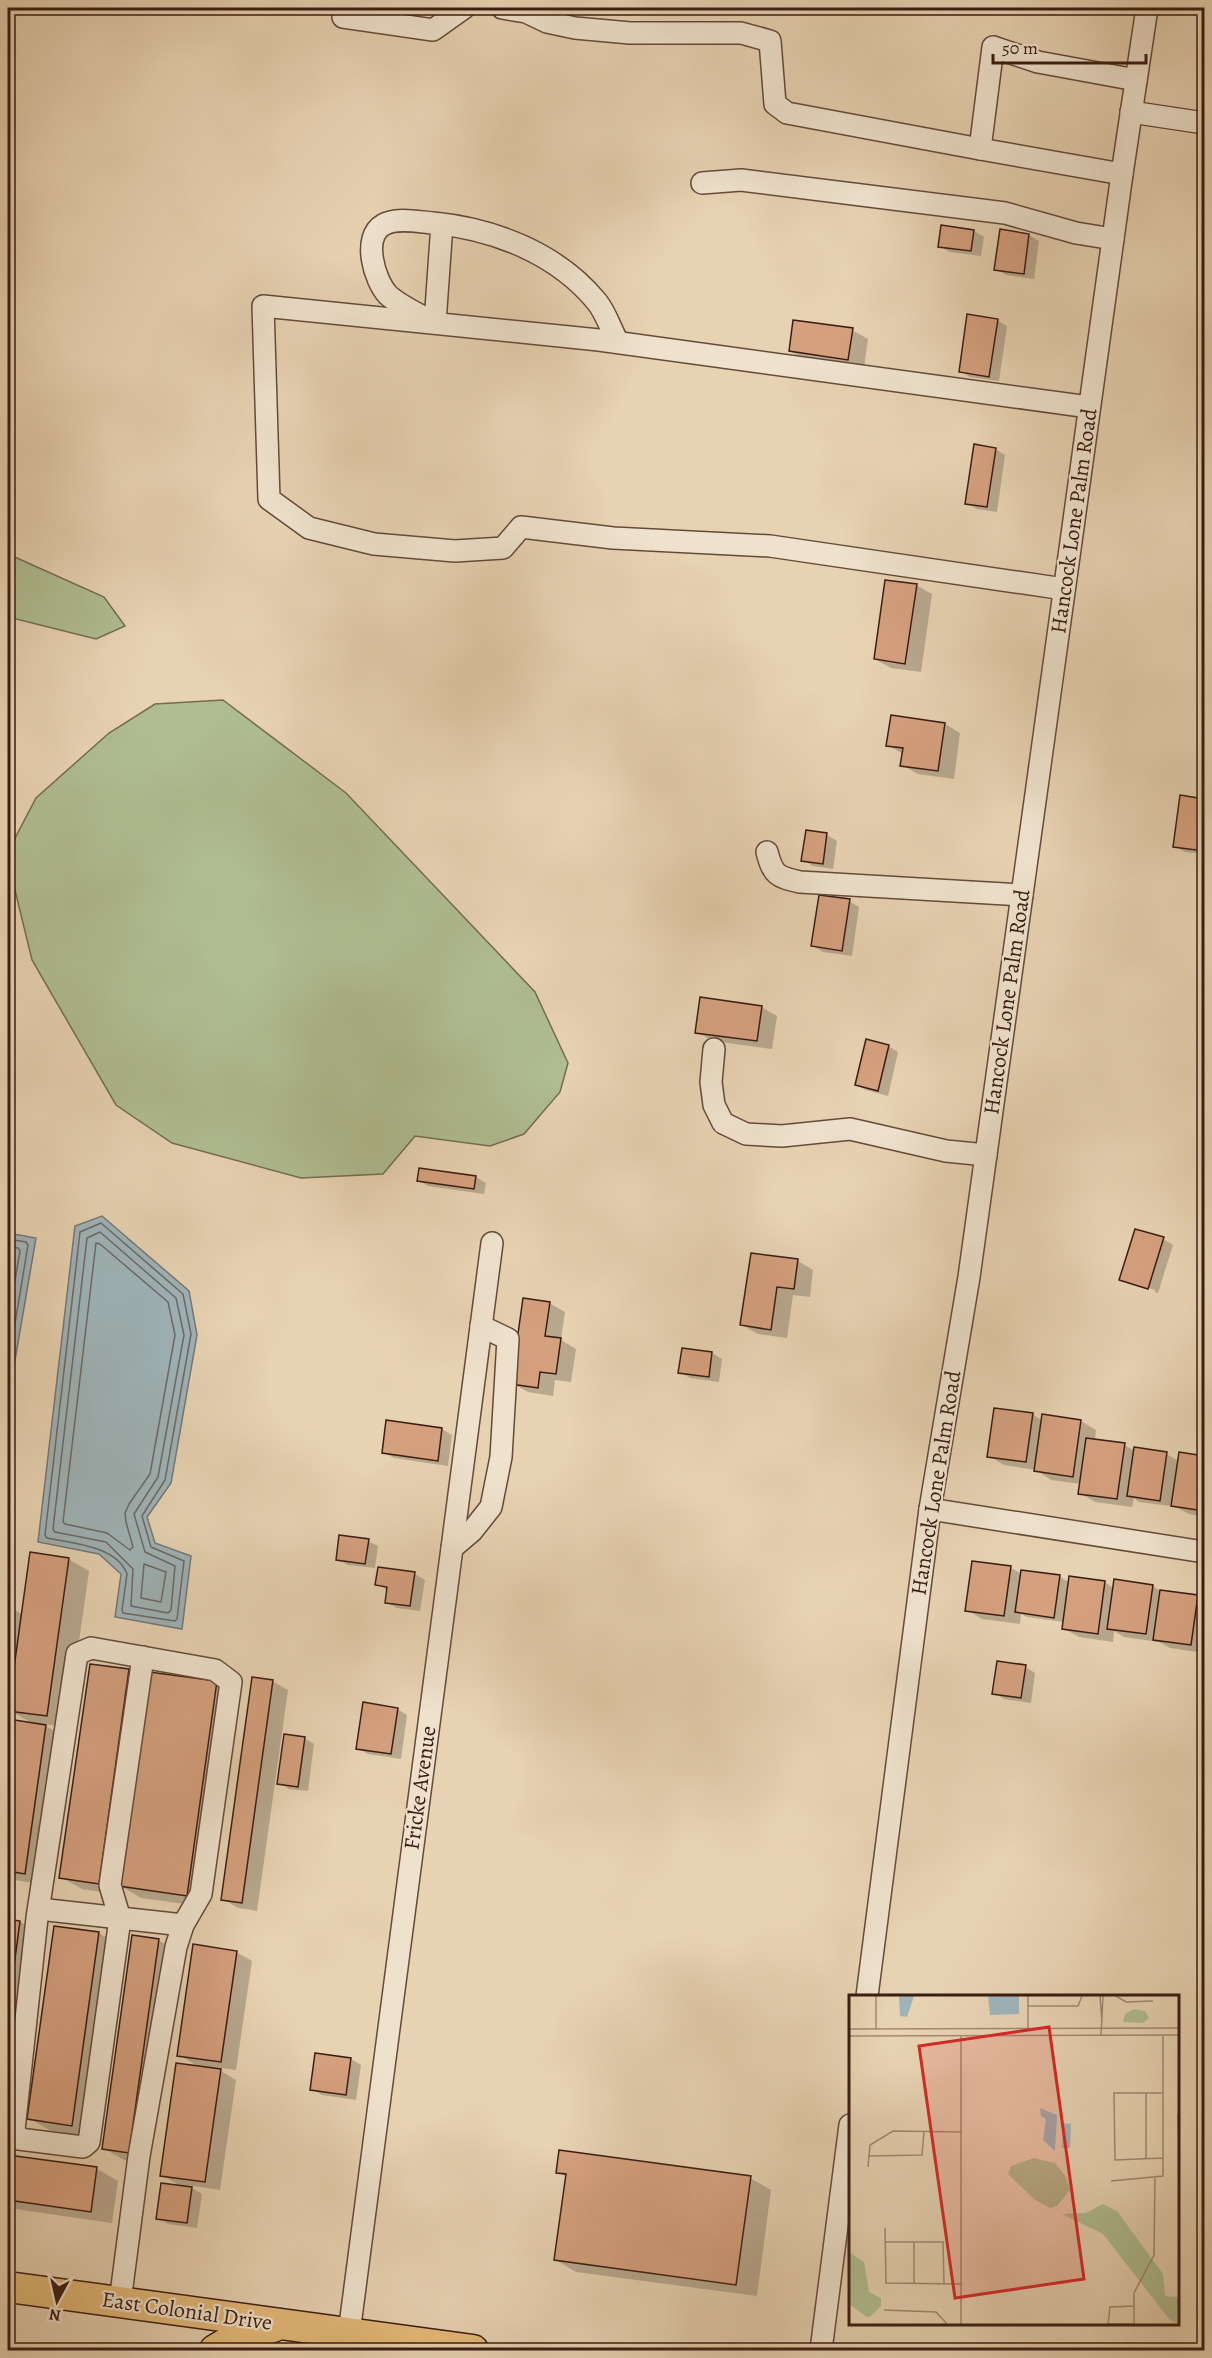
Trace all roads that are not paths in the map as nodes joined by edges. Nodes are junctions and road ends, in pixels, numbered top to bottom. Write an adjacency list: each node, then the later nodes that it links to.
1 (464, 8): 4 (street)
2 (502, 8): 8 (street)
3 (1147, 8): 5 (street, Hancock Lone Palm Road)
4 (343, 17)
5 (1136, 81): 6 (street, Hancock Lone Palm Road); 8 (street)
6 (1131, 112): 7 (street); 9 (street, Hancock Lone Palm Road)
7 (1204, 123)
8 (980, 149): 9 (street)
9 (1122, 174): 12 (street, Hancock Lone Palm Road)
10 (702, 183): 12 (street)
11 (442, 224): 13 (street); 13 (street); 14 (street)
12 (1113, 239): 15 (street, Hancock Lone Palm Road)
13 (435, 323): 14 (street); 16 (street)
14 (618, 342): 15 (street)
15 (1089, 407): 16 (street, Hancock Lone Palm Road)
16 (1064, 589): 18 (street, Hancock Lone Palm Road)
17 (767, 852): 18 (street)
18 (1022, 895): 20 (street, Hancock Lone Palm Road)
19 (714, 1049): 20 (street)
20 (986, 1155): 23 (street, Hancock Lone Palm Road)
21 (492, 1243): 22 (street, Fricke Avenue)
22 (481, 1326): 24 (street, Fricke Avenue); 24 (street)
23 (930, 1509): 25 (street); 30 (street, Hancock Lone Palm Road)
24 (452, 1548): 35 (street, Fricke Avenue)
25 (1204, 1552)
26 (143, 1657): 27 (street); 28 (street); 29 (street)
27 (39, 1909): 28 (street); 28 (street)
28 (120, 1919): 29 (street)
29 (183, 1925): 33 (street)
30 (867, 1995)
31 (849, 2133): 38 (street)
32 (8, 2287): 33 (highway, East Colonial Drive)
33 (120, 2302): 34 (highway, East Colonial Drive)
34 (281, 2324): 35 (highway, East Colonial Drive); 36 (highway)
35 (349, 2333): 37 (highway, East Colonial Drive)
36 (215, 2350)
37 (473, 2350)
38 (821, 2350)

